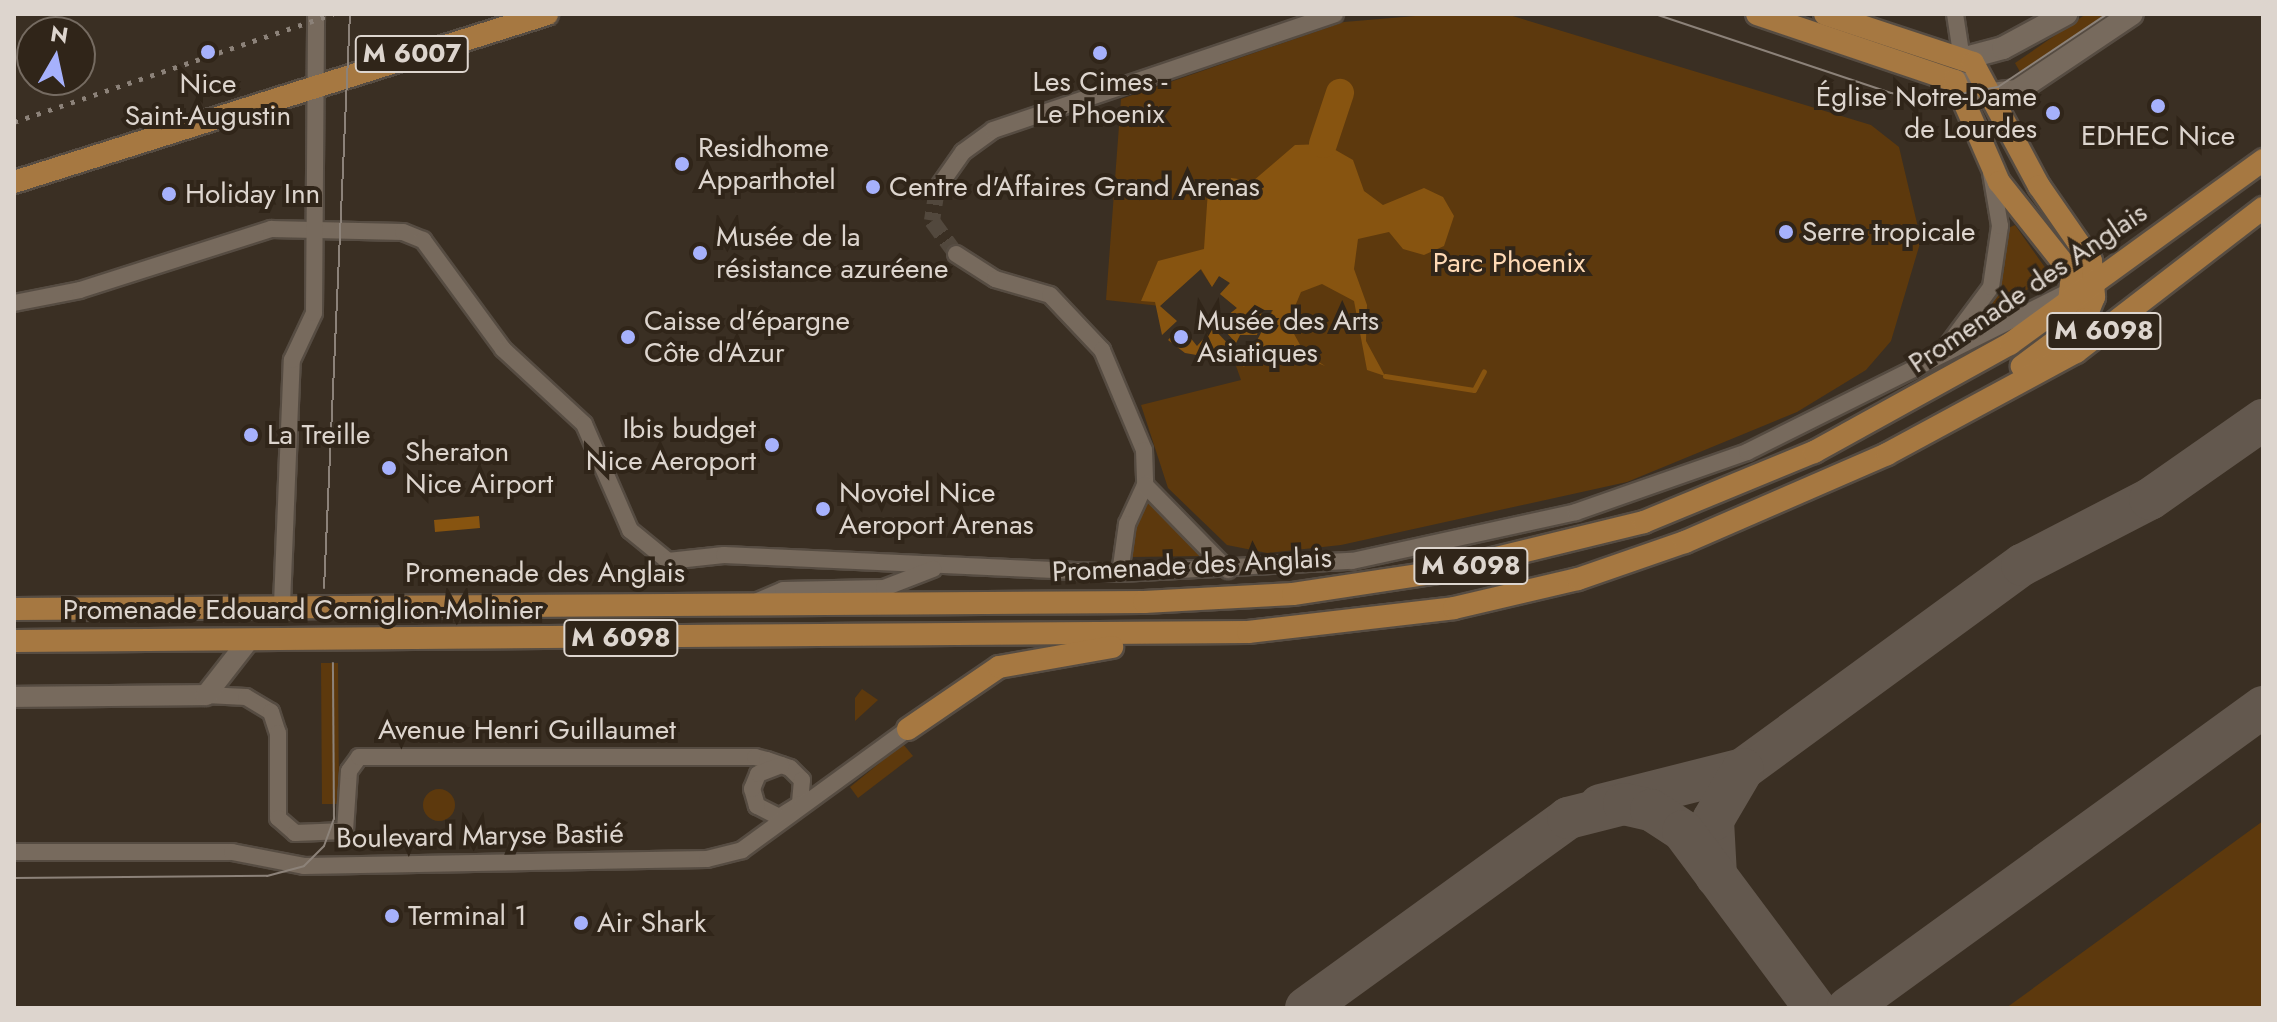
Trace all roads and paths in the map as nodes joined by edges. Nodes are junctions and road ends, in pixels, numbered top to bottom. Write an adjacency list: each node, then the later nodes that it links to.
1 (316, 14): 12 (street)
2 (547, 14): 9 (main road)
3 (1335, 14): 17 (street)
4 (1757, 14): 11 (main road)
5 (1825, 14): 10 (main road)
6 (1955, 14): 10 (street)
7 (2066, 14): 10 (main road)
8 (2132, 14): 13 (main road)
9 (516, 18): 12 (main road, M 6007)
10 (1962, 59): 11 (main road); 13 (main road)
11 (1955, 81): 13 (main road); 15 (main road)
12 (314, 83): 16 (main road, M 6007); 19 (street)
13 (1992, 94): 21 (main road)
14 (2263, 160): 22 (main road, Promenade des Anglais / M 6098)
15 (1989, 163): 23 (main road); 25 (street)
16 (14, 182)
17 (937, 189)
18 (2263, 208): 26 (main road, Promenade Edouard Corniglion-Molinier / M 6098)
19 (316, 229): 24 (street); 28 (street); 31 (street)
20 (956, 254): 27 (street)
21 (2088, 257): 22 (main road); 23 (main road)
22 (2118, 267): 23 (main road, Promenade des Anglais / M 6098)
23 (2079, 292): 25 (street); 26 (main road); 32 (main road, Promenade des Anglais / M 6098)
24 (14, 303)
25 (1935, 355): 29 (street)
26 (1953, 419): 35 (main road, Promenade Edouard Corniglion-Molinier / M 6098)
27 (1145, 485): 29 (street); 30 (street)
28 (935, 568): 30 (street); 32 (street)
29 (1228, 570): 30 (street)
30 (1120, 573)
31 (283, 587): 33 (main road, Promenade des Anglais / M 6098); 34 (main road, Promenade des Anglais / M 6098)
32 (753, 602): 33 (main road, Promenade des Anglais / M 6098)
33 (388, 605): 36 (main road)
34 (14, 609)
35 (1248, 632): 36 (main road, Promenade Edouard Corniglion-Molinier / M 6098); 40 (main road)
36 (249, 640): 37 (main road, Promenade Edouard Corniglion-Molinier / M 6098); 38 (street)
37 (14, 641)
38 (206, 695): 39 (street); 41 (street, Avenue Henri Guillaumet)
39 (14, 697)
40 (908, 729): 42 (street, Boulevard Maryse Bastié)
41 (786, 766): 42 (street); 43 (street); 43 (street)
42 (837, 774): 43 (street, Boulevard Maryse Bastié)
43 (795, 811): 44 (street, Boulevard Maryse Bastié)
44 (14, 852)

